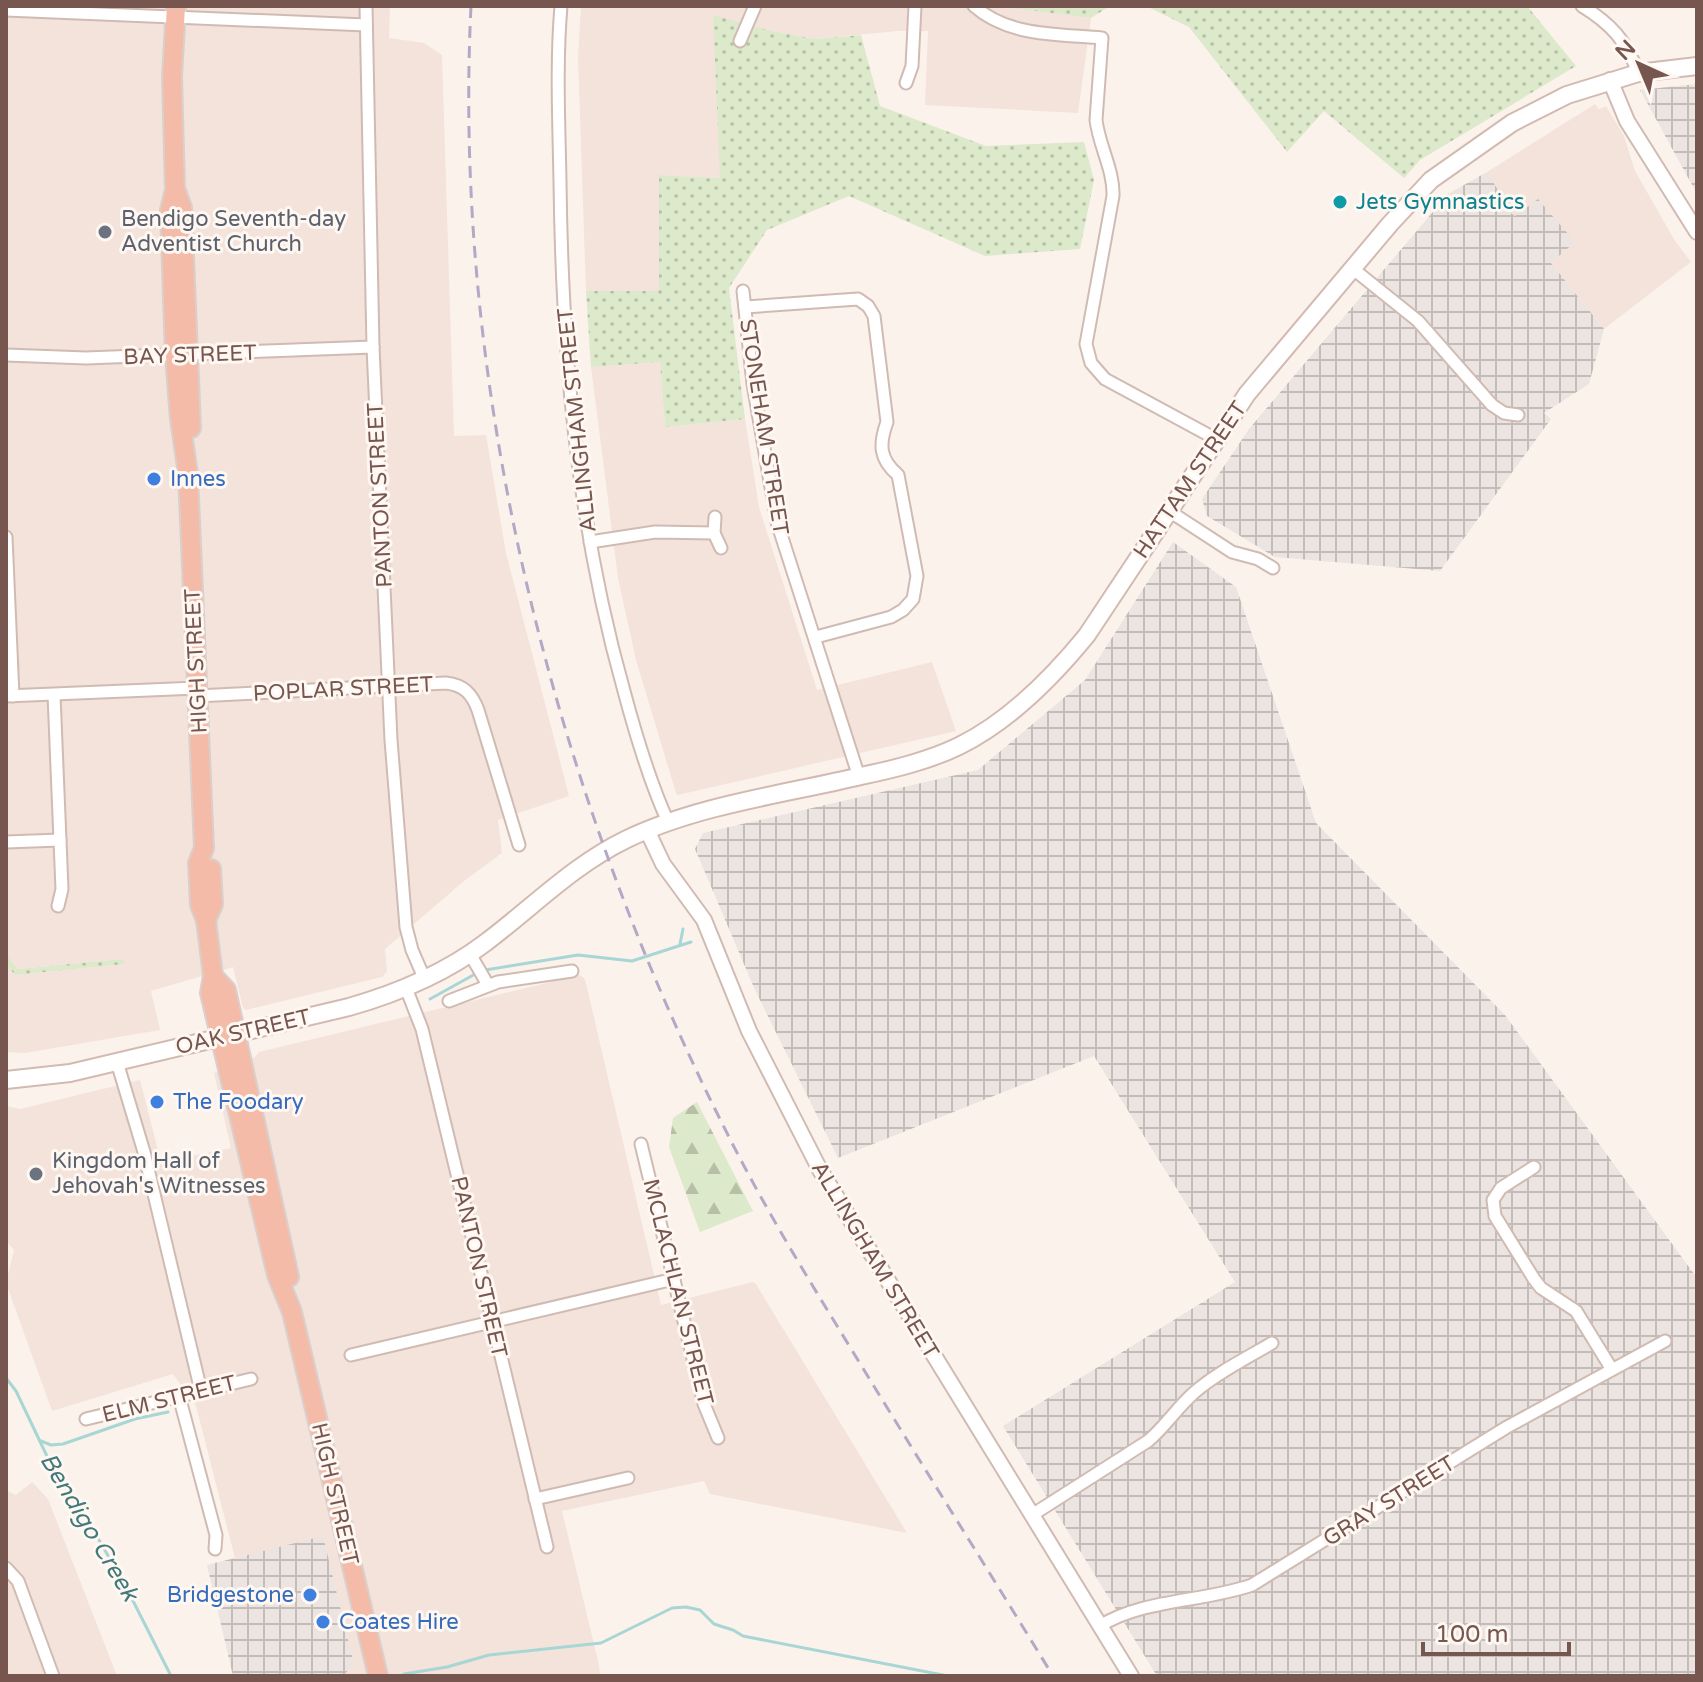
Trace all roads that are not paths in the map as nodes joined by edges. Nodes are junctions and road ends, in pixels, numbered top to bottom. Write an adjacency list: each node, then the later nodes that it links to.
1 (366, 6): 9 (street, PANTON STREET)
2 (561, 6): 28 (street, ALLINGHAM STREET)
3 (755, 6): 10 (street)
4 (915, 6): 14 (street)
5 (974, 6): 23 (street)
6 (1582, 6): 12 (street)
7 (6, 10): 8 (street)
8 (176, 11): 9 (street); 21 (highway, HIGH STREET)
9 (366, 25): 19 (street, PANTON STREET)
10 (740, 41)
11 (1697, 66): 12 (main road, HATTAM STREET)
12 (1638, 73): 13 (main road, HATTAM STREET)
13 (1610, 80): 15 (street); 16 (main road, HATTAM STREET)
14 (906, 83)
15 (1697, 232)
16 (1352, 268): 22 (street); 23 (main road, HATTAM STREET)
17 (743, 291): 18 (street, STONEHAM STREET)
18 (745, 307): 33 (street, STONEHAM STREET); 33 (street, STONEHAM STREET)
19 (373, 347): 21 (street, BAY STREET); 34 (street, PANTON STREET)
20 (6, 355): 21 (street, BAY STREET)
21 (182, 355): 35 (highway, HIGH STREET)
22 (1518, 415)
23 (1216, 439): 24 (main road, HATTAM STREET)
24 (1169, 511): 30 (street); 38 (main road, HATTAM STREET)
25 (715, 517): 26 (street)
26 (714, 533): 28 (street); 29 (street)
27 (6, 537): 37 (street)
28 (590, 542): 39 (street, ALLINGHAM STREET)
29 (721, 548)
30 (1232, 552): 31 (street); 32 (street)
31 (1236, 566)
32 (1273, 568)
33 (816, 637): 38 (street, STONEHAM STREET)
34 (389, 687): 35 (street, POPLAR STREET); 43 (street, POPLAR STREET); 47 (street, PANTON STREET)
35 (197, 692): 36 (street, POPLAR STREET); 51 (highway, HIGH STREET)
36 (54, 695): 37 (street, POPLAR STREET); 41 (street)
37 (9, 696)
38 (859, 777): 39 (main road, HATTAM STREET)
39 (668, 822): 40 (main road, HATTAM STREET)
40 (647, 830): 45 (main road, OAK STREET); 69 (street, ALLINGHAM STREET)
41 (60, 840): 42 (street); 44 (street)
42 (6, 842)
43 (519, 845)
44 (58, 906)
45 (470, 954): 47 (main road, OAK STREET); 48 (street)
46 (572, 971): 48 (street)
47 (425, 980): 49 (main road, OAK STREET)
48 (488, 985): 50 (street)
49 (406, 988): 51 (main road, OAK STREET); 57 (street, PANTON STREET)
50 (449, 1001)
51 (229, 1036): 52 (main road, OAK STREET); 75 (highway, HIGH STREET)
52 (117, 1062): 53 (main road, OAK STREET); 63 (street)
53 (6, 1080)
54 (641, 1144): 56 (street, MCLACHLAN STREET)
55 (1534, 1167): 61 (street)
56 (674, 1279): 57 (street); 66 (street, MCLACHLAN STREET)
57 (493, 1323): 60 (street); 68 (street, PANTON STREET)
58 (1665, 1341): 61 (street, GRAY STREET)
59 (1272, 1343): 69 (street)
60 (351, 1355)
61 (1611, 1368): 73 (street, GRAY STREET)
62 (251, 1379): 63 (street, ELM STREET)
63 (201, 1391): 64 (street, ELM STREET)
64 (179, 1396): 65 (street, ELM STREET); 71 (street)
65 (86, 1419)
66 (718, 1438)
67 (628, 1478): 68 (street)
68 (535, 1499): 70 (street, PANTON STREET)
69 (1032, 1515): 73 (street, ALLINGHAM STREET)
70 (547, 1547)
71 (215, 1549)
72 (6, 1568): 74 (street)
73 (1100, 1626): 76 (street, ALLINGHAM STREET)
74 (53, 1676)
75 (378, 1676)
76 (1131, 1676)

